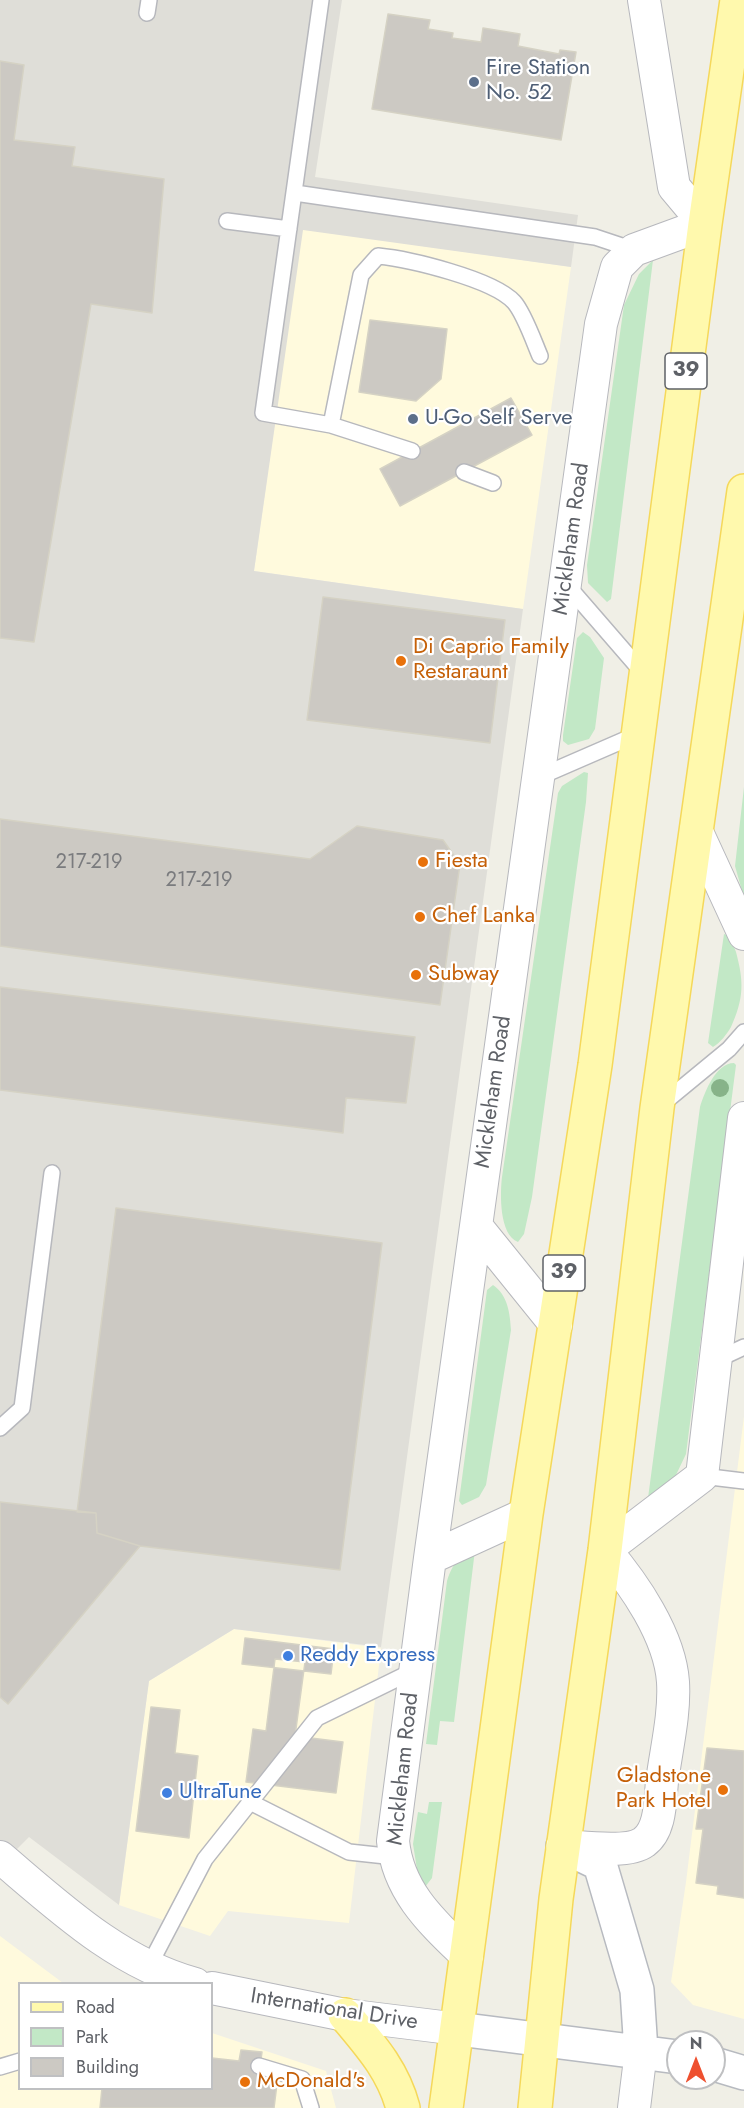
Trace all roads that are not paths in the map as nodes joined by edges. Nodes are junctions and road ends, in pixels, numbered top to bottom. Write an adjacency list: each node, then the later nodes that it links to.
1 (321, 0): 4 (lane)
2 (644, 0): 6 (street)
3 (737, 0): 6 (main road, 39)
4 (295, 194): 7 (lane); 8 (lane)
5 (226, 221): 7 (lane)
6 (705, 224): 8 (street); 16 (main road, 39)
7 (289, 229): 10 (lane)
8 (634, 250): 15 (street, Mickleham Road)
9 (540, 356): 10 (lane)
10 (332, 425): 11 (lane)
11 (412, 451)
12 (465, 472): 13 (lane)
13 (493, 483)
14 (744, 491): 19 (main road)
15 (566, 584): 16 (lane); 18 (street, Mickleham Road)
16 (646, 676): 17 (main road, 39)
17 (639, 734): 18 (lane); 27 (main road, 39)
18 (539, 777): 26 (street, Mickleham Road)
19 (696, 830): 20 (street); 22 (main road)
20 (744, 934)
21 (744, 1032): 22 (lane)
22 (657, 1108): 34 (main road)
23 (744, 1118): 25 (street)
24 (52, 1173): 30 (lane)
25 (738, 1216): 29 (street)
26 (476, 1226): 27 (street); 35 (street, Mickleham Road)
27 (556, 1325): 33 (main road, 39)
28 (744, 1347): 29 (lane)
29 (714, 1361): 31 (street)
30 (0, 1428)
31 (702, 1476): 32 (lane); 34 (street)
32 (744, 1481)
33 (526, 1514): 35 (street); 41 (main road, 39)
34 (604, 1550): 38 (main road); 38 (street)
35 (430, 1558): 36 (street, Mickleham Road)
36 (415, 1670): 37 (lane); 40 (street, Mickleham Road)
37 (250, 1802): 40 (lane); 42 (lane)
38 (563, 1846): 47 (main road); 48 (street)
39 (0, 1857): 42 (street)
40 (395, 1857): 41 (street, Mickleham Road)
41 (467, 1956): 46 (main road, 39)
42 (149, 1966): 43 (street)
43 (192, 1982)
44 (213, 1988): 45 (street, International Drive)
45 (345, 2015): 46 (street, International Drive); 56 (main road)
46 (458, 2029): 47 (street); 57 (main road, 39)
47 (543, 2039): 48 (street); 58 (main road)
48 (641, 2051): 49 (street); 59 (street)
49 (666, 2055)
50 (18, 2062): 52 (lane)
51 (260, 2066): 55 (lane)
52 (0, 2067)
53 (726, 2068): 54 (street)
54 (744, 2073)
55 (311, 2108)
56 (403, 2108)
57 (446, 2108)
58 (535, 2108)
59 (634, 2108)

